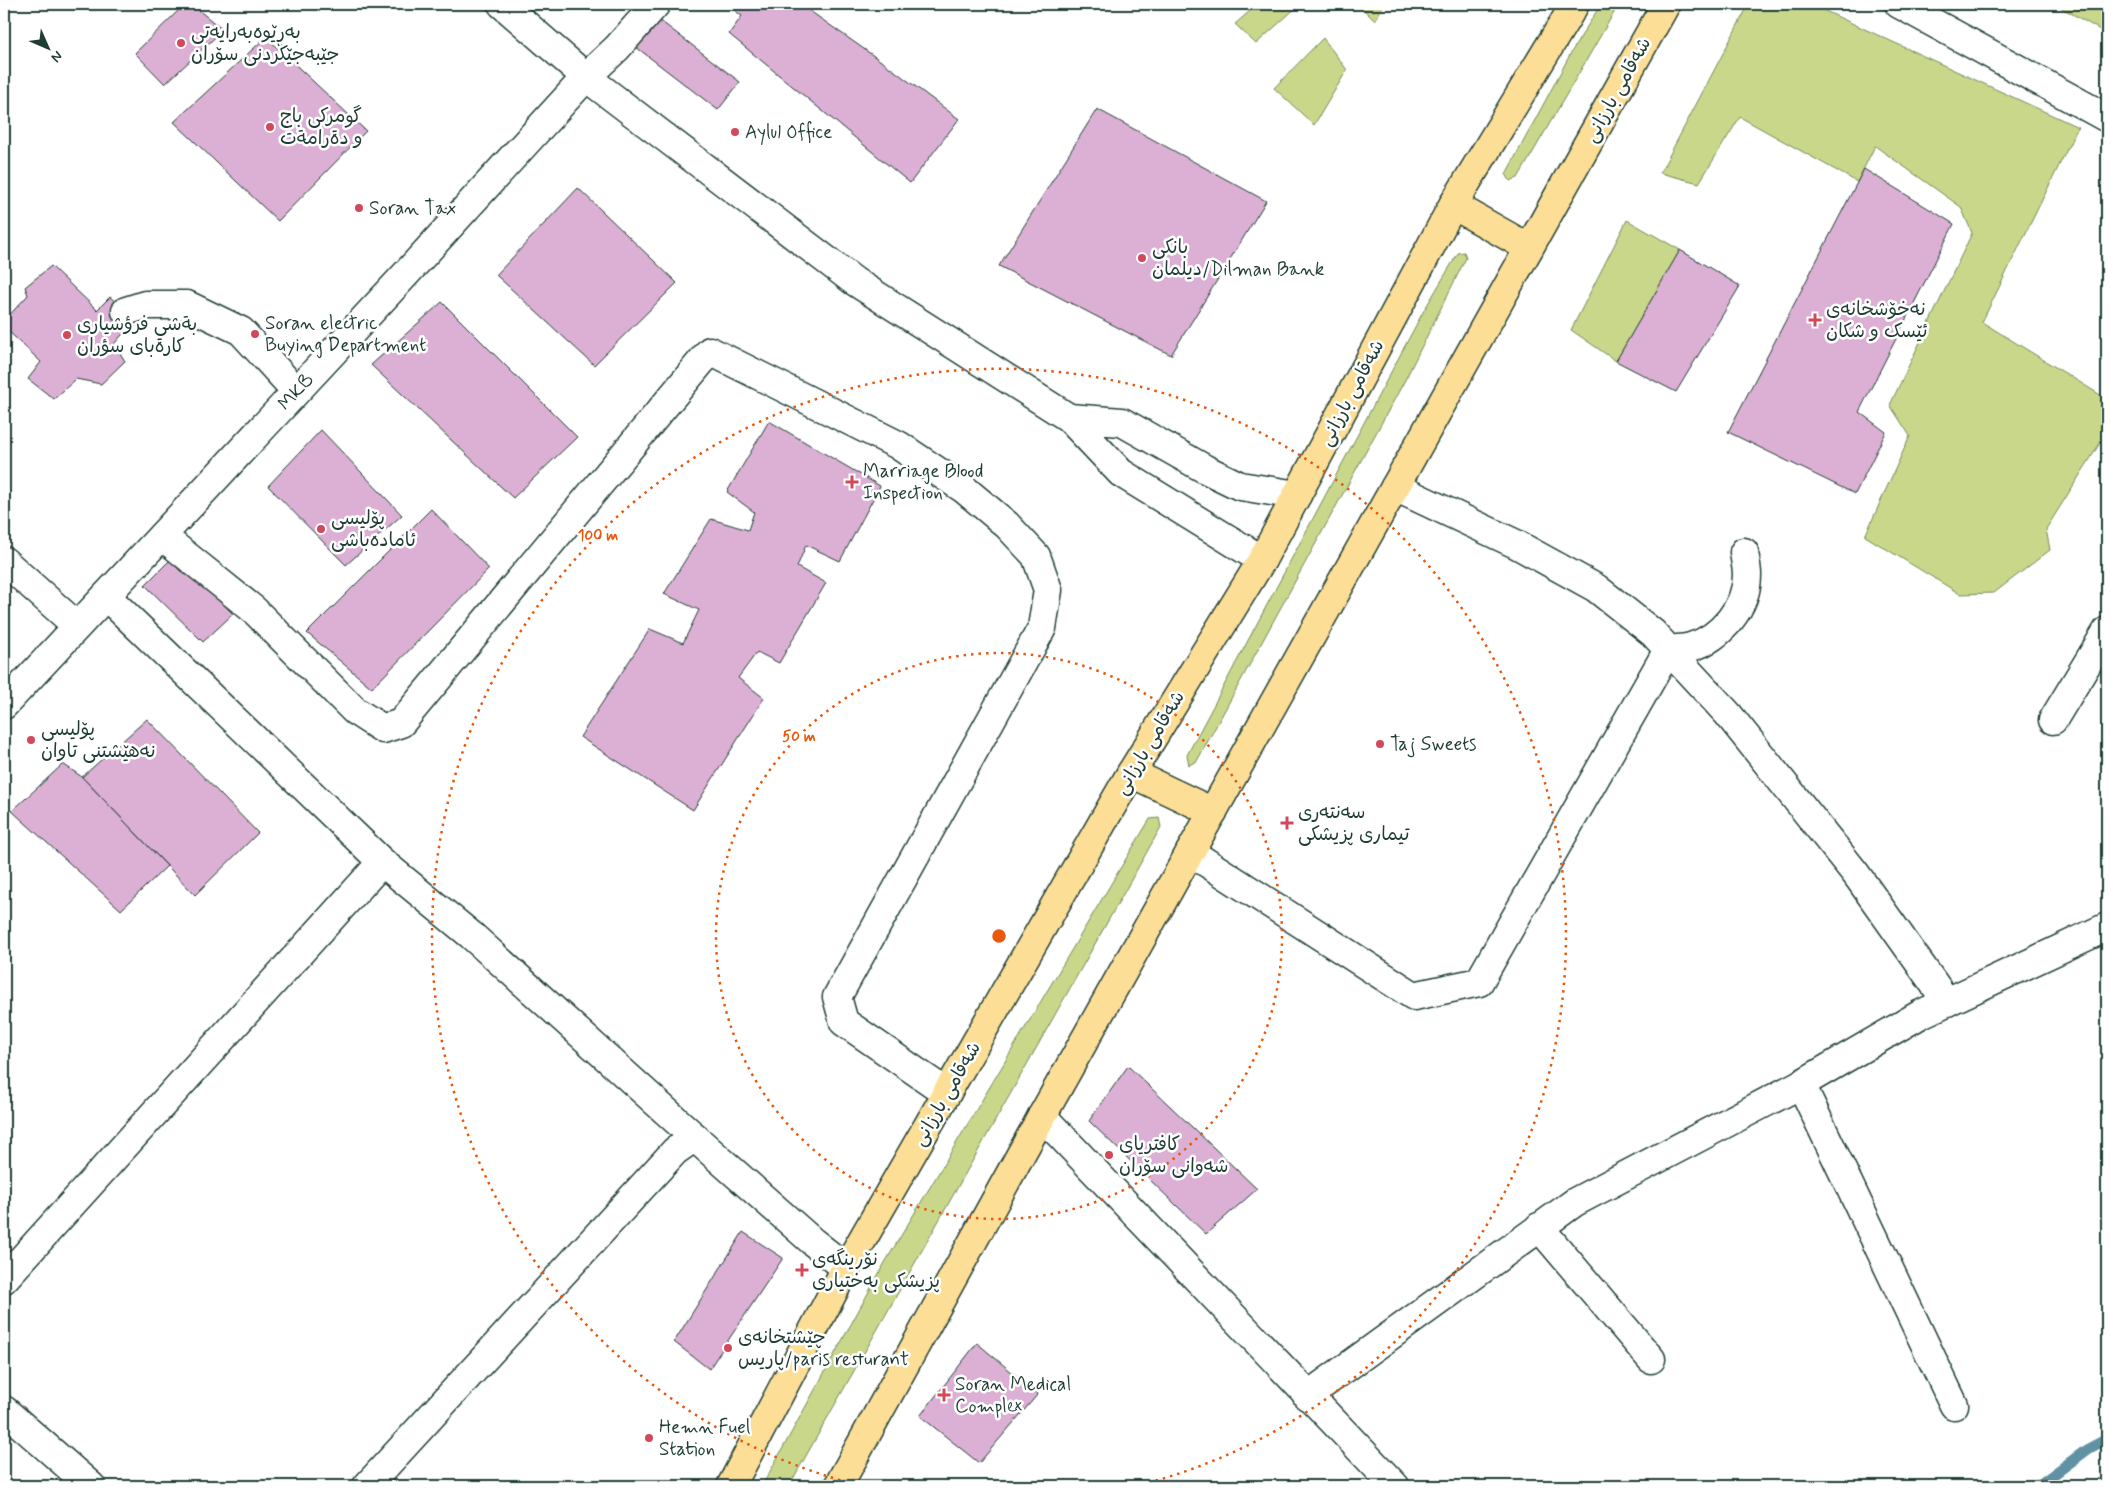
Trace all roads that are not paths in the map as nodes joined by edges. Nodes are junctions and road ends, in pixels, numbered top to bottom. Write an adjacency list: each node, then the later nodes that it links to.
1 (502, 4): 6 (street)
2 (656, 4): 6 (street, MKB)
3 (1666, 4): 9 (highway, شەقامی بارزانی)
4 (1899, 4): 7 (street)
5 (1574, 5): 8 (highway, شەقامی بارزانی)
6 (586, 77): 11 (street, MKB); 12 (street)
7 (2107, 118)
8 (1453, 205): 9 (highway); 14 (highway, شەقامی بارزانی)
9 (1529, 248): 13 (highway, شەقامی بارزانی)
10 (126, 311): 11 (street)
11 (296, 391): 15 (street, MKB)
12 (1070, 418): 14 (street); 17 (street)
13 (1395, 487): 22 (street); 26 (highway, شەقامی بارزانی)
14 (1297, 495): 17 (highway, شەقامی بارزانی)
15 (162, 536): 19 (street, MKB); 32 (street)
16 (1744, 552): 22 (street)
17 (1262, 560): 25 (highway, شەقامی بارزانی)
18 (4, 561): 20 (street)
19 (106, 596): 20 (street, MKB); 28 (street)
20 (77, 626): 23 (street, MKB)
21 (2107, 631): 24 (street)
22 (1668, 650): 27 (street); 30 (street)
23 (4, 705)
24 (2053, 720)
25 (1131, 772): 26 (highway); 32 (highway, شەقامی بارزانی)
26 (1213, 812): 27 (highway, شەقامی بارزانی)
27 (1190, 852): 33 (highway, شەقامی بارزانی)
28 (382, 862): 34 (street); 37 (street)
29 (2107, 927): 30 (street)
30 (1947, 1002): 31 (street)
31 (1801, 1084): 35 (street); 40 (street)
32 (948, 1093): 36 (highway, شەقامی بارزانی)
33 (1042, 1116): 39 (street); 45 (highway, شەقامی بارزانی)
34 (695, 1137): 36 (street); 43 (street)
35 (1539, 1227): 38 (street); 39 (street)
36 (846, 1268): 44 (highway, شەقامی بارزانی)
37 (4, 1279)
38 (1651, 1359)
39 (1307, 1396): 46 (street)
40 (1954, 1405)
41 (4, 1410): 42 (street)
42 (91, 1486)
43 (367, 1486)
44 (731, 1486)
45 (838, 1486)
46 (1395, 1486)

